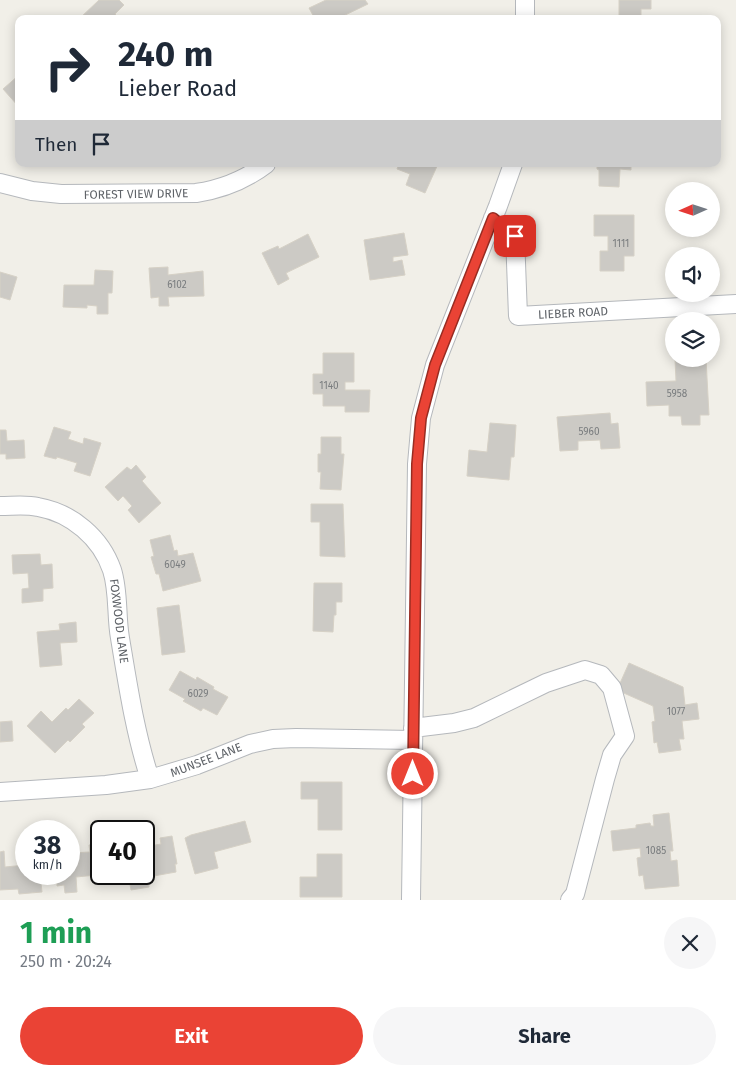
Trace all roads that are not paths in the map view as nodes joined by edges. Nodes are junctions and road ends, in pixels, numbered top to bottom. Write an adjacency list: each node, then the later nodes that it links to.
1 (525, 0): 2 (street)
2 (525, 15)
3 (262, 167): 5 (street, FOREST VIEW DRIVE)
4 (512, 167): 6 (street)
5 (0, 183)
6 (493, 218): 7 (street, LIEBER ROAD); 9 (street)
7 (736, 304)
8 (0, 506): 10 (street, FOXWOOD LANE)
9 (413, 734): 10 (street, MUNSEE LANE); 12 (street); 13 (street, MUNSEE LANE)
10 (150, 779): 11 (street, MUNSEE LANE)
11 (0, 792)
12 (411, 900)
13 (570, 900)

